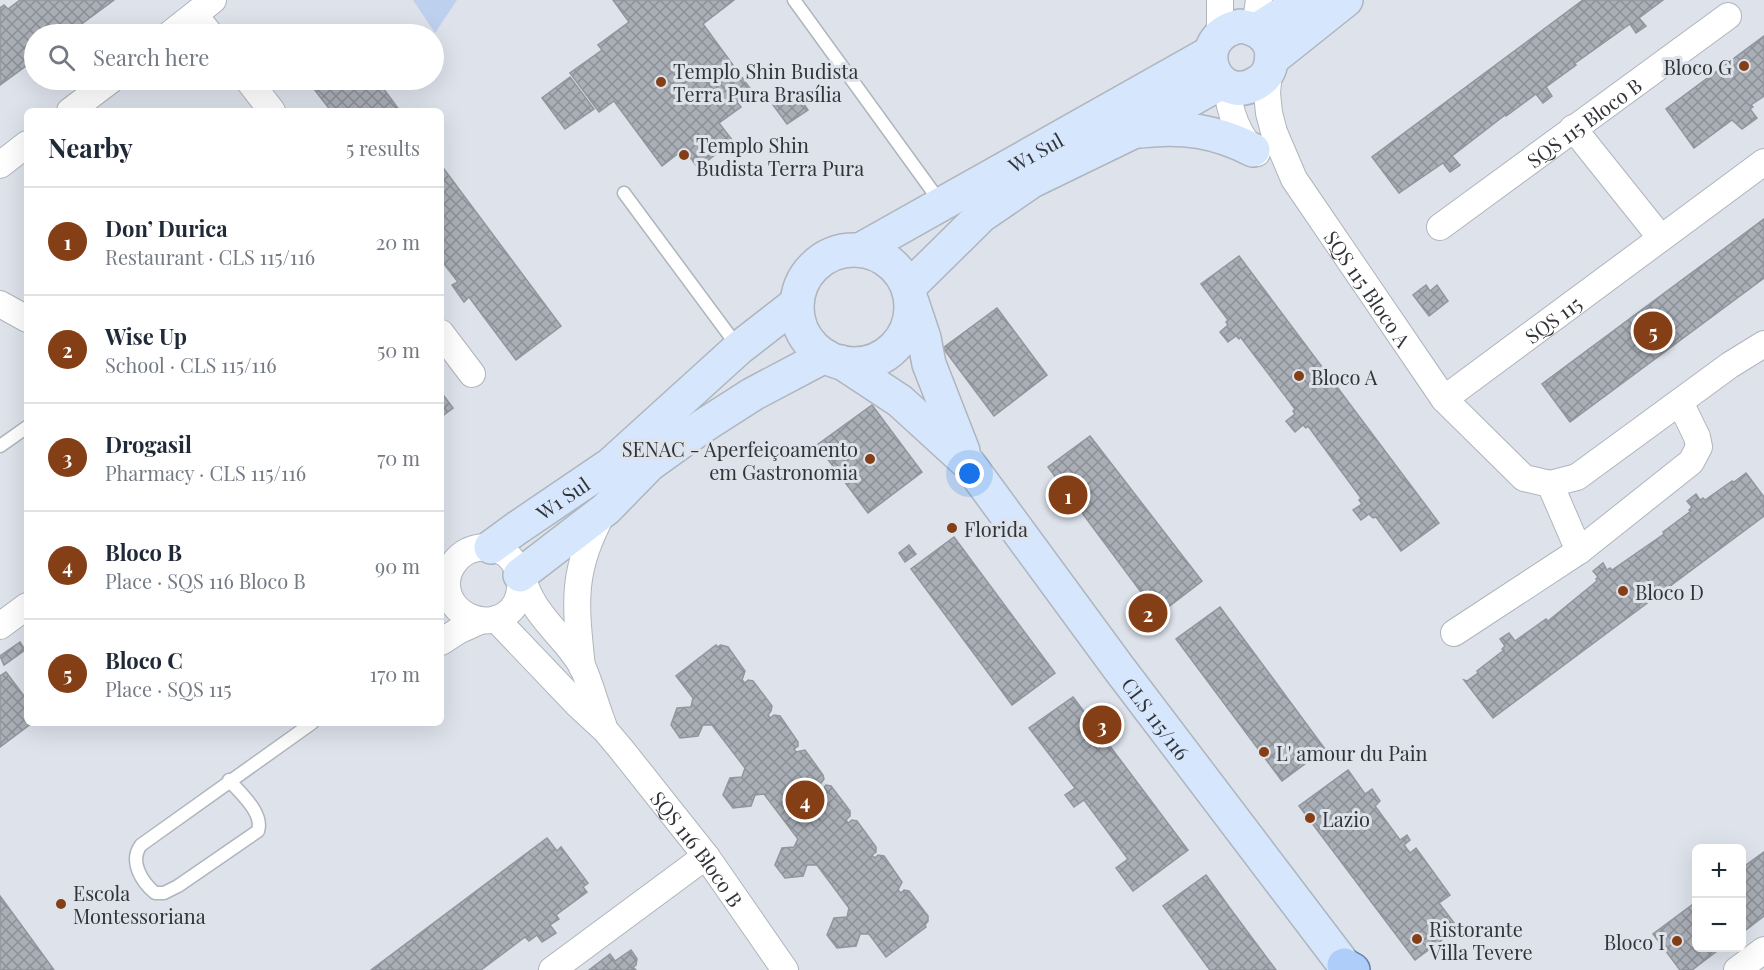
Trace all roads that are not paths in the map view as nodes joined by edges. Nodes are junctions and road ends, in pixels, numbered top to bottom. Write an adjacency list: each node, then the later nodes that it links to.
1 (794, 0): 22 (lane)
2 (1220, 0): 8 (street, SQS 115 Bloco A)
3 (1304, 0): 8 (street, W1 Sul)
4 (1346, 0): 9 (street)
5 (1728, 16): 14 (street, SQS 115 Bloco B)
6 (206, 17): 7 (street)
7 (191, 24)
8 (1235, 45): 9 (street); 9 (street); 15 (street, W1 Sul); 17 (street, SQS 115 Bloco A); 22 (street, W1 Sul)
9 (1270, 66): 20 (street, SQS 115 Bloco A)
10 (98, 90): 12 (street)
11 (256, 90): 13 (street)
12 (74, 108)
13 (270, 108)
14 (1572, 129): 23 (street, SQS 115 Bloco B); 24 (street)
15 (1133, 132): 17 (street); 26 (street, W1 Sul)
16 (24, 146): 19 (street)
17 (1253, 150): 20 (street, SQS 115 Bloco A)
18 (1764, 162): 24 (street, SQS 115)
19 (0, 165)
20 (1294, 179): 35 (street, SQS 115 Bloco A)
21 (624, 193): 32 (lane)
22 (942, 204): 25 (street, W1 Sul)
23 (1440, 227)
24 (1661, 238): 35 (street, SQS 115)
25 (860, 250): 26 (street); 27 (street)
26 (910, 294): 33 (street); 39 (street, CLS 115/116)
27 (797, 303): 32 (street, W1 Sul); 33 (street)
28 (0, 304): 29 (street)
29 (24, 317)
30 (444, 337): 34 (street)
31 (1764, 344): 36 (street)
32 (739, 348): 42 (street, W1 Sul)
33 (833, 359): 39 (street, CLS 115/116); 41 (street, W1 Sul)
34 (472, 374)
35 (1444, 399): 40 (street)
36 (1680, 402): 40 (street); 43 (street)
37 (24, 429): 38 (lane)
38 (0, 446)
39 (969, 464): 57 (street, CLS 115/116)
40 (1550, 484): 43 (street)
41 (606, 509): 45 (street, W1 Sul); 51 (street, SQS 116 Bloco B)
42 (491, 547): 44 (street); 45 (street)
43 (1579, 551): 49 (street)
44 (445, 577): 47 (street)
45 (521, 578): 47 (street); 51 (street, SQS 116 Bloco B)
46 (24, 608): 48 (street)
47 (488, 620): 50 (street); 53 (street, SQS 116 Bloco B)
48 (0, 626)
49 (1454, 633)
50 (444, 640)
51 (582, 667): 53 (street, SQS 116 Bloco B)
52 (308, 726): 54 (lane)
53 (605, 730): 55 (street, SQS 116 Bloco B)
54 (230, 780): 54 (lane)
55 (706, 856): 58 (street); 59 (street, SQS 116 Bloco B)
56 (1764, 950): 60 (street)
57 (1347, 969)
58 (552, 970)
59 (784, 970)
60 (1737, 970)

